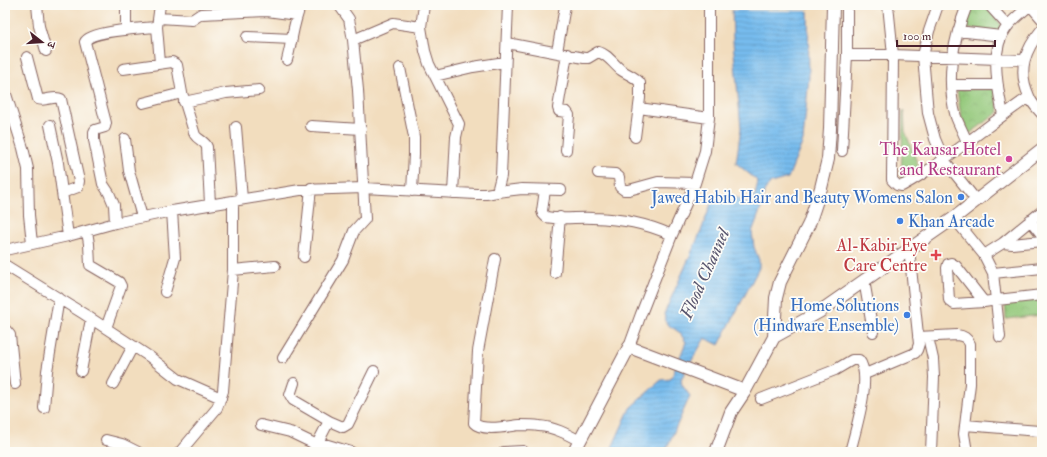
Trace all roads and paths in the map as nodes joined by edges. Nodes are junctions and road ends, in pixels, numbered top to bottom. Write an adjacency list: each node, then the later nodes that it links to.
1 (37, 5): 30 (street)
2 (126, 5): 23 (street)
3 (160, 5): 19 (street)
4 (301, 5): 17 (street)
5 (339, 5): 28 (street)
6 (424, 5): 21 (street)
7 (508, 5): 29 (street)
8 (709, 5): 55 (street)
9 (833, 5): 115 (main road)
10 (847, 5): 32 (street)
11 (888, 5): 33 (street)
12 (938, 5): 34 (street)
13 (967, 5): 24 (street)
14 (990, 5): 20 (street)
15 (1030, 5): 18 (street); 20 (street)
16 (565, 6): 31 (street)
17 (296, 15): 19 (street); 27 (street)
18 (1042, 19)
19 (158, 23): 23 (street); 41 (street)
20 (1008, 26): 25 (street)
21 (421, 27): 28 (street); 44 (street)
22 (1042, 29): 39 (street)
23 (126, 30): 86 (street)
24 (958, 31): 25 (street); 36 (street)
25 (1001, 36): 37 (street)
26 (247, 37): 27 (street)
27 (292, 39): 38 (street)
28 (353, 40): 59 (street)
29 (507, 43): 31 (street); 40 (street)
30 (46, 51)
31 (562, 53): 52 (street); 64 (street)
32 (847, 55): 33 (street); 65 (street)
33 (893, 55): 34 (street); 66 (street)
34 (923, 56): 36 (street); 66 (street)
35 (27, 57): 75 (street)
36 (952, 57): 37 (street); 45 (street)
37 (996, 59): 39 (street); 46 (street)
38 (287, 60)
39 (1024, 60): 49 (street)
40 (505, 62): 44 (street); 74 (street)
41 (160, 64): 43 (street); 50 (street)
42 (400, 68): 73 (street)
43 (123, 69)
44 (435, 76): 76 (street)
45 (952, 85): 46 (street); 62 (street)
46 (998, 85): 54 (street)
47 (259, 90): 50 (street)
48 (5, 91): 92 (street)
49 (1029, 97): 53 (street); 54 (street)
50 (183, 98): 51 (street); 79 (street)
51 (143, 103)
52 (639, 108): 55 (street); 60 (street)
53 (1042, 114)
54 (1003, 115): 62 (street)
55 (709, 118): 68 (street)
56 (50, 124): 75 (street)
57 (311, 126): 59 (street)
58 (236, 127): 77 (street)
59 (360, 129): 70 (street)
60 (635, 137)
61 (125, 139): 82 (street)
62 (968, 142): 66 (street)
63 (1042, 149): 78 (main road)
64 (566, 150)
65 (842, 151)
66 (944, 160): 78 (street)
67 (598, 173): 68 (street)
68 (695, 183): 88 (street)
69 (311, 188): 70 (street); 77 (street); 97 (street)
70 (364, 188): 73 (street); 120 (street)
71 (545, 190): 72 (street); 74 (street); 83 (street)
72 (561, 190)
73 (412, 191): 76 (street)
74 (497, 192): 76 (street)
75 (62, 193): 90 (street)
76 (453, 193)
77 (238, 200): 79 (street); 102 (street)
78 (976, 200): 84 (main road)
79 (210, 204): 80 (street)
80 (172, 211): 82 (street); 106 (street)
81 (1042, 211): 85 (street)
82 (142, 217): 86 (street)
83 (560, 217): 88 (street); 103 (street)
84 (954, 218): 94 (main road); 96 (street)
85 (1030, 220): 89 (street); 93 (street)
86 (115, 223): 87 (street)
87 (87, 231): 90 (street); 112 (street)
88 (672, 235): 119 (street)
89 (1042, 235)
90 (68, 236): 92 (street)
91 (1042, 241): 93 (street)
92 (32, 243): 95 (street)
93 (1003, 243): 96 (street)
94 (909, 249): 105 (main road); 116 (street)
95 (5, 250)
96 (984, 255): 104 (street)
97 (304, 257)
98 (494, 259): 136 (street)
99 (5, 265): 108 (street)
100 (275, 266): 102 (street)
101 (1042, 268): 104 (street)
102 (233, 270): 128 (street)
103 (555, 273)
104 (993, 273): 109 (street)
105 (864, 280): 114 (street); 115 (main road)
106 (165, 292)
107 (1042, 295): 109 (street)
108 (59, 298): 111 (street); 130 (street)
109 (997, 300): 110 (street); 117 (street)
110 (984, 302): 110 (street)
111 (91, 319): 112 (street); 121 (street)
112 (106, 328): 118 (street)
113 (5, 329): 125 (street)
114 (873, 332)
115 (774, 337): 127 (main road)
116 (923, 337): 123 (street); 133 (street); 146 (street)
117 (1000, 337)
118 (133, 346): 126 (street); 128 (street)
119 (634, 349): 127 (main road); 136 (main road)
120 (283, 358)
121 (81, 371)
122 (374, 372): 131 (street)
123 (865, 374): 129 (street); 145 (street)
124 (294, 383): 131 (street)
125 (15, 384)
126 (113, 384)
127 (740, 389): 144 (main road)
128 (221, 398): 140 (street)
129 (761, 399)
130 (44, 408)
131 (329, 421): 137 (street)
132 (261, 425): 137 (street)
133 (965, 425): 134 (street); 147 (street)
134 (1039, 431)
135 (106, 440): 139 (street)
136 (580, 441): 143 (main road)
137 (316, 446): 141 (street)
138 (523, 451): 142 (street)
139 (138, 452)
140 (180, 452)
141 (351, 452)
142 (504, 452)
143 (574, 452)
144 (716, 452)
145 (850, 452)
146 (931, 452)
147 (967, 452)

